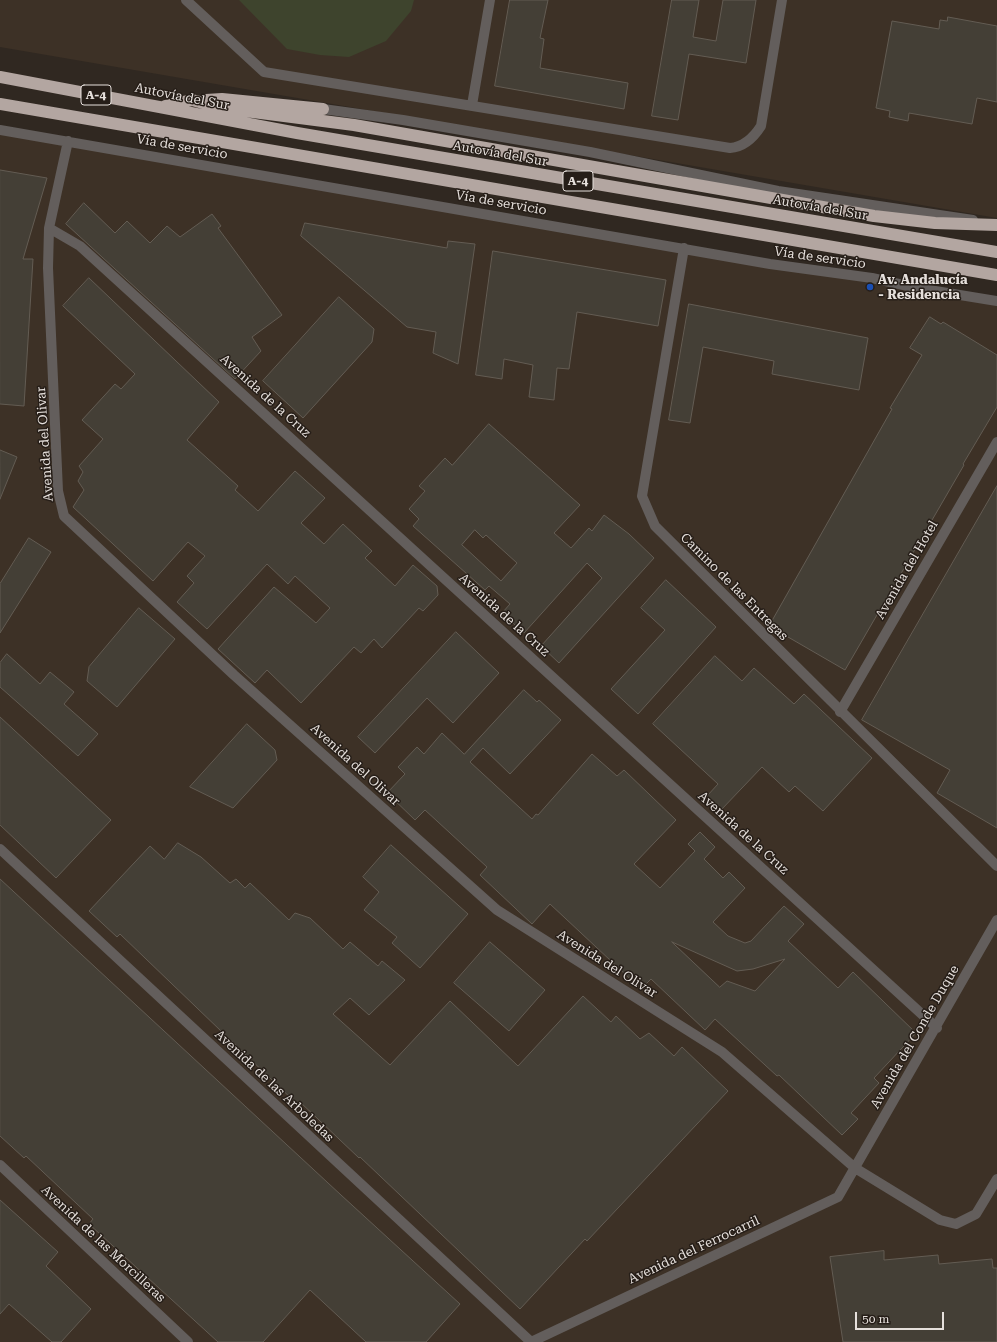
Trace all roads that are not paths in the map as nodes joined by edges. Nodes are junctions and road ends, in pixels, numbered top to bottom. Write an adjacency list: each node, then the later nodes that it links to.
1 (186, 0): 9 (street)
2 (490, 0): 9 (street)
3 (782, 0): 9 (street)
4 (0, 70): 6 (highway)
5 (0, 77): 6 (highway, Autovía del Sur / A-4)
6 (33, 83): 10 (highway, Autovía del Sur / A-4)
7 (192, 100): 10 (highway); 11 (highway); 14 (highway)
8 (0, 104): 18 (highway, A-4)
9 (472, 105)
10 (160, 108): 17 (highway, Autovía del Sur / A-4)
11 (323, 109): 14 (street)
12 (0, 130): 13 (street, Vía de servicio)
13 (68, 141): 15 (street, Avenida del Olivar); 16 (street, Vía de servicio)
14 (997, 224)
15 (49, 228): 25 (street, Avenida de la Cruz); 27 (street, Avenida del Olivar)
16 (684, 248): 19 (street, Vía de servicio); 21 (street, Camino de las Entregas)
17 (997, 252)
18 (997, 275)
19 (997, 301)
20 (997, 442): 21 (street, Avenida del Hotel)
21 (840, 712): 23 (street, Camino de las Entregas)
22 (0, 849): 30 (street, Avenida de las Arboledas)
23 (997, 866)
24 (997, 920): 25 (street, Avenida del Conde Duque)
25 (937, 1028): 27 (street, Avenida del Conde Duque)
26 (0, 1165): 29 (street, Avenida de las Morcilleras)
27 (855, 1168): 28 (street, Avenida del Olivar); 30 (street, Avenida del Ferrocarril)
28 (997, 1179)
29 (188, 1342)
30 (531, 1342)

